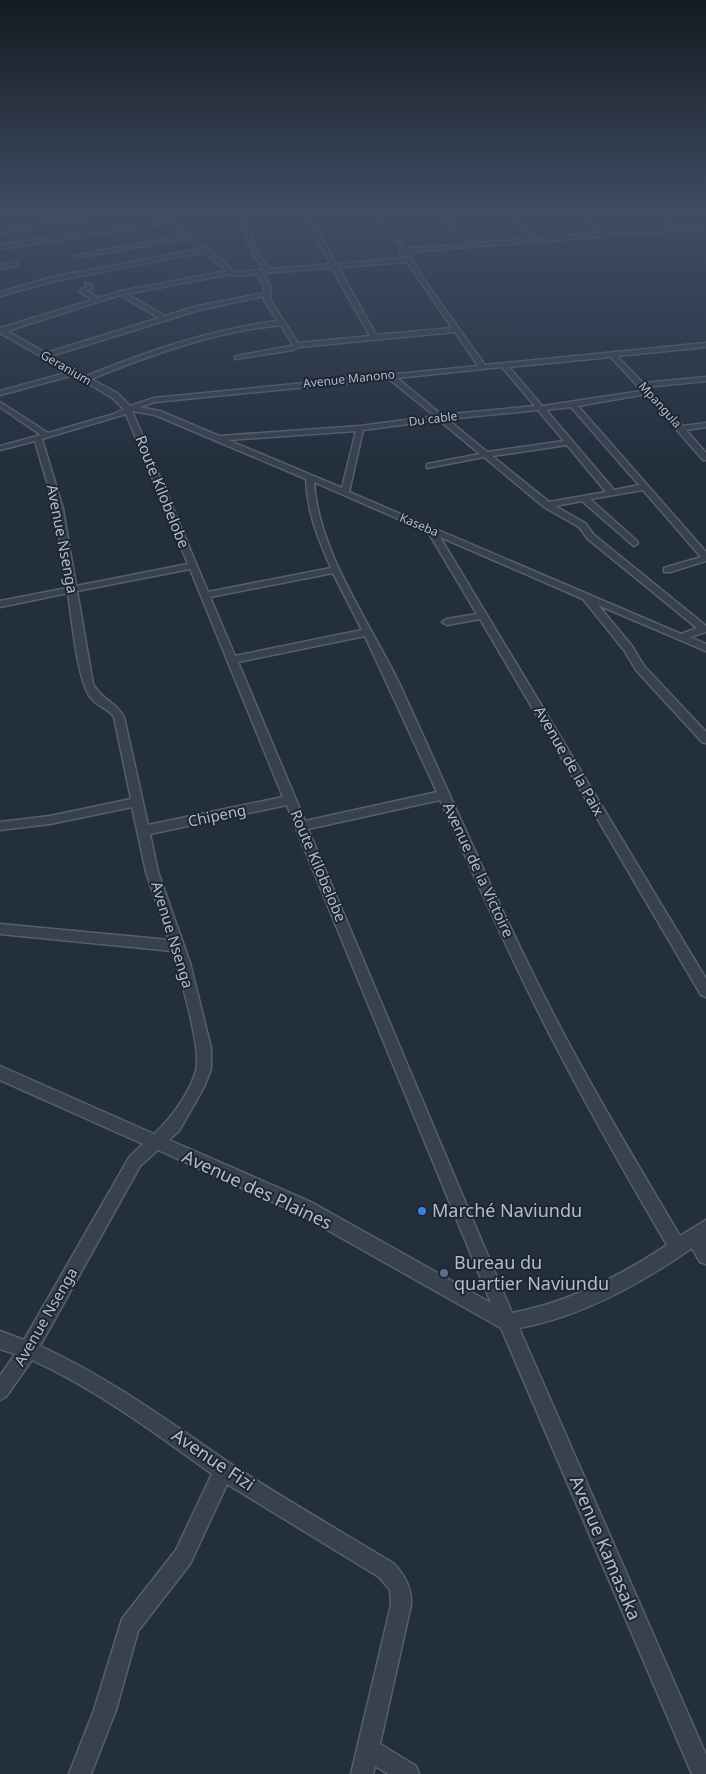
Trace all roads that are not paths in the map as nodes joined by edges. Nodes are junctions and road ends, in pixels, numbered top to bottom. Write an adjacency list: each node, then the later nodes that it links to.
1 (89, 296): 8 (street)
2 (111, 296): 8 (street)
3 (126, 296): 9 (street)
4 (257, 296): 9 (street)
5 (267, 296): 10 (street)
6 (352, 296): 13 (street)
7 (431, 296): 11 (street)
8 (96, 300): 12 (street)
9 (164, 318): 17 (street)
10 (281, 324): 15 (street); 23 (street)
11 (454, 330): 13 (street); 20 (street)
12 (1, 331): 17 (street, Geranium)
13 (374, 336): 15 (street)
14 (706, 344): 16 (street, Avenue Manono)
15 (297, 345): 18 (street)
16 (612, 354): 19 (street, Avenue Manono); 25 (street, Mpangula)
17 (44, 356): 21 (street, Geranium)
18 (237, 358)
19 (503, 364): 20 (street, Avenue Manono); 29 (street)
20 (482, 366): 22 (street, Avenue Manono)
21 (75, 374): 23 (street, Geranium); 26 (street)
22 (390, 376): 30 (street, Avenue Manono); 31 (street)
23 (84, 379): 30 (street, Geranium)
24 (706, 379): 25 (street, Du cable)
25 (644, 388): 28 (street, Du cable); 34 (street, Mpangula)
26 (0, 393)
27 (1, 405): 35 (street)
28 (573, 405): 29 (street, Du cable); 43 (street)
29 (539, 407): 31 (street, Du cable); 37 (street)
30 (130, 409): 35 (street, Avenue Manono); 36 (street, Kaseba); 51 (street, Route Kilobelobe)
31 (441, 419): 33 (street, Du cable); 39 (street)
32 (706, 426): 34 (street)
33 (360, 428): 36 (street, Du cable); 44 (street)
34 (681, 428): 40 (street, Mpangula)
35 (43, 438): 38 (street, Avenue Manono); 54 (street, Avenue Nsenga)
36 (218, 438): 42 (street, Kaseba)
37 (569, 442): 39 (street); 45 (street)
38 (0, 448)
39 (484, 455): 41 (street); 47 (street)
40 (706, 458)
41 (430, 466)
42 (310, 478): 44 (street, Kaseba); 52 (street, Avenue de la Victoire)
43 (644, 487): 45 (street); 50 (street)
44 (345, 493): 48 (street, Kaseba)
45 (612, 493): 46 (street)
46 (584, 498): 47 (street); 49 (street)
47 (547, 505): 60 (street)
48 (432, 531): 56 (street, Kaseba); 58 (street, Avenue de la Paix)
49 (634, 543)
50 (706, 557): 53 (street)
51 (192, 566): 54 (street); 55 (street, Route Kilobelobe)
52 (337, 570): 55 (street); 61 (street, Avenue de la Victoire)
53 (667, 570)
54 (71, 589): 57 (street); 68 (street, Avenue Nsenga)
55 (205, 595): 64 (street, Route Kilobelobe)
56 (587, 597): 62 (street, Kaseba); 65 (street)
57 (0, 604)
58 (483, 616): 59 (street); 74 (street, Avenue de la Paix)
59 (446, 622)
60 (705, 628): 62 (street)
61 (368, 632): 64 (street); 66 (street, Avenue de la Victoire)
62 (681, 637): 63 (street, Kaseba)
63 (706, 648)
64 (231, 660): 67 (street, Route Kilobelobe)
65 (706, 739)
66 (443, 795): 70 (street); 78 (street, Avenue de la Victoire)
67 (291, 800): 70 (street, Route Kilobelobe); 71 (street, Chipeng)
68 (137, 802): 69 (street); 71 (street, Avenue Nsenga)
69 (0, 826)
70 (301, 826): 80 (street, Route Kilobelobe)
71 (143, 831): 73 (street, Avenue Nsenga)
72 (0, 929): 73 (street)
73 (177, 946): 76 (street, Avenue Nsenga)
74 (706, 991)
75 (0, 1073): 76 (street, Avenue des Plaines)
76 (153, 1143): 80 (street, Avenue des Plaines); 82 (street, Avenue Nsenga)
77 (700, 1232): 78 (street); 79 (street)
78 (678, 1248): 80 (street)
79 (706, 1256)
80 (507, 1322): 89 (street, Avenue Kamasaka)
81 (0, 1340): 82 (street, Avenue Fizi)
82 (29, 1349): 83 (street, Avenue Nsenga); 84 (street, Avenue Fizi)
83 (0, 1391)
84 (224, 1470): 85 (street, Avenue Fizi); 86 (street)
85 (368, 1749): 87 (street); 88 (street)
86 (80, 1774)
87 (362, 1774)
88 (408, 1774)
89 (704, 1774)

